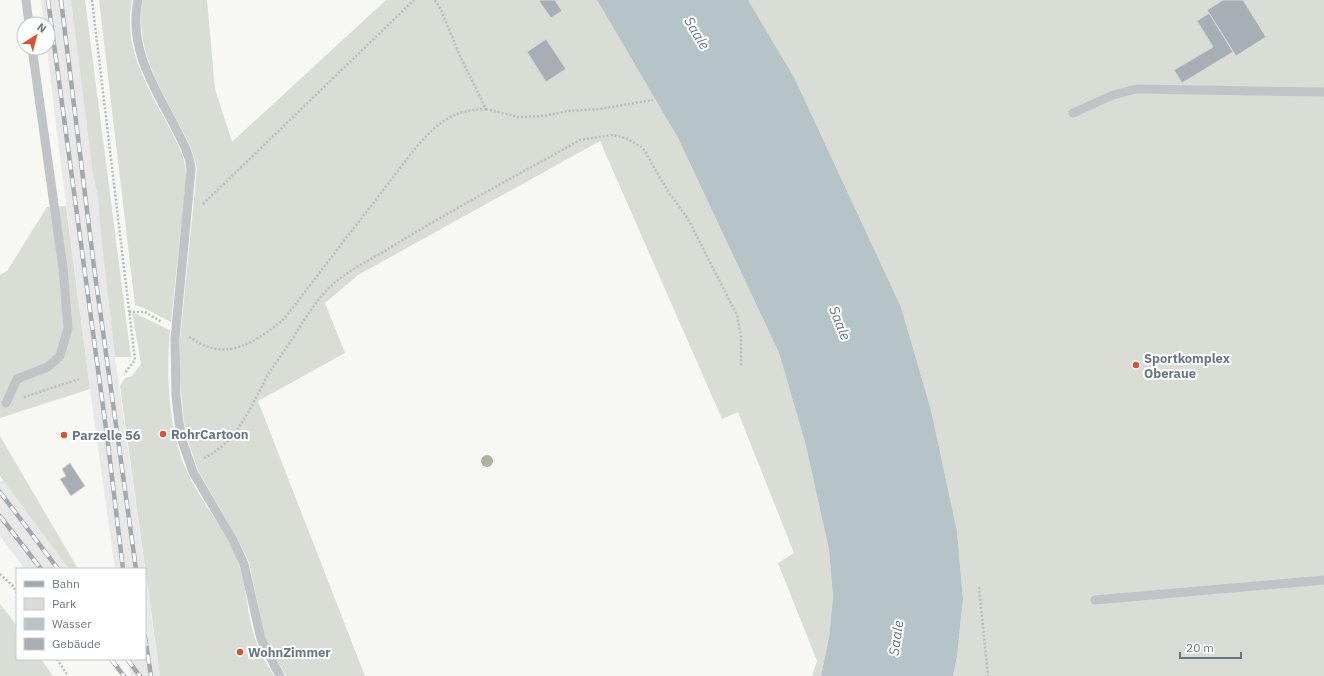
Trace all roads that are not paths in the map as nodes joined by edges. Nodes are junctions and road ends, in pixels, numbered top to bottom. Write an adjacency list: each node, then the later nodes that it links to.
1 (26, 0): 3 (lane)
2 (138, 0): 10 (lane)
3 (28, 16)
4 (33, 56): 7 (lane)
5 (1324, 92): 6 (lane)
6 (1074, 113)
7 (6, 403)
8 (1324, 580): 9 (lane)
9 (1095, 600)
10 (280, 676)

